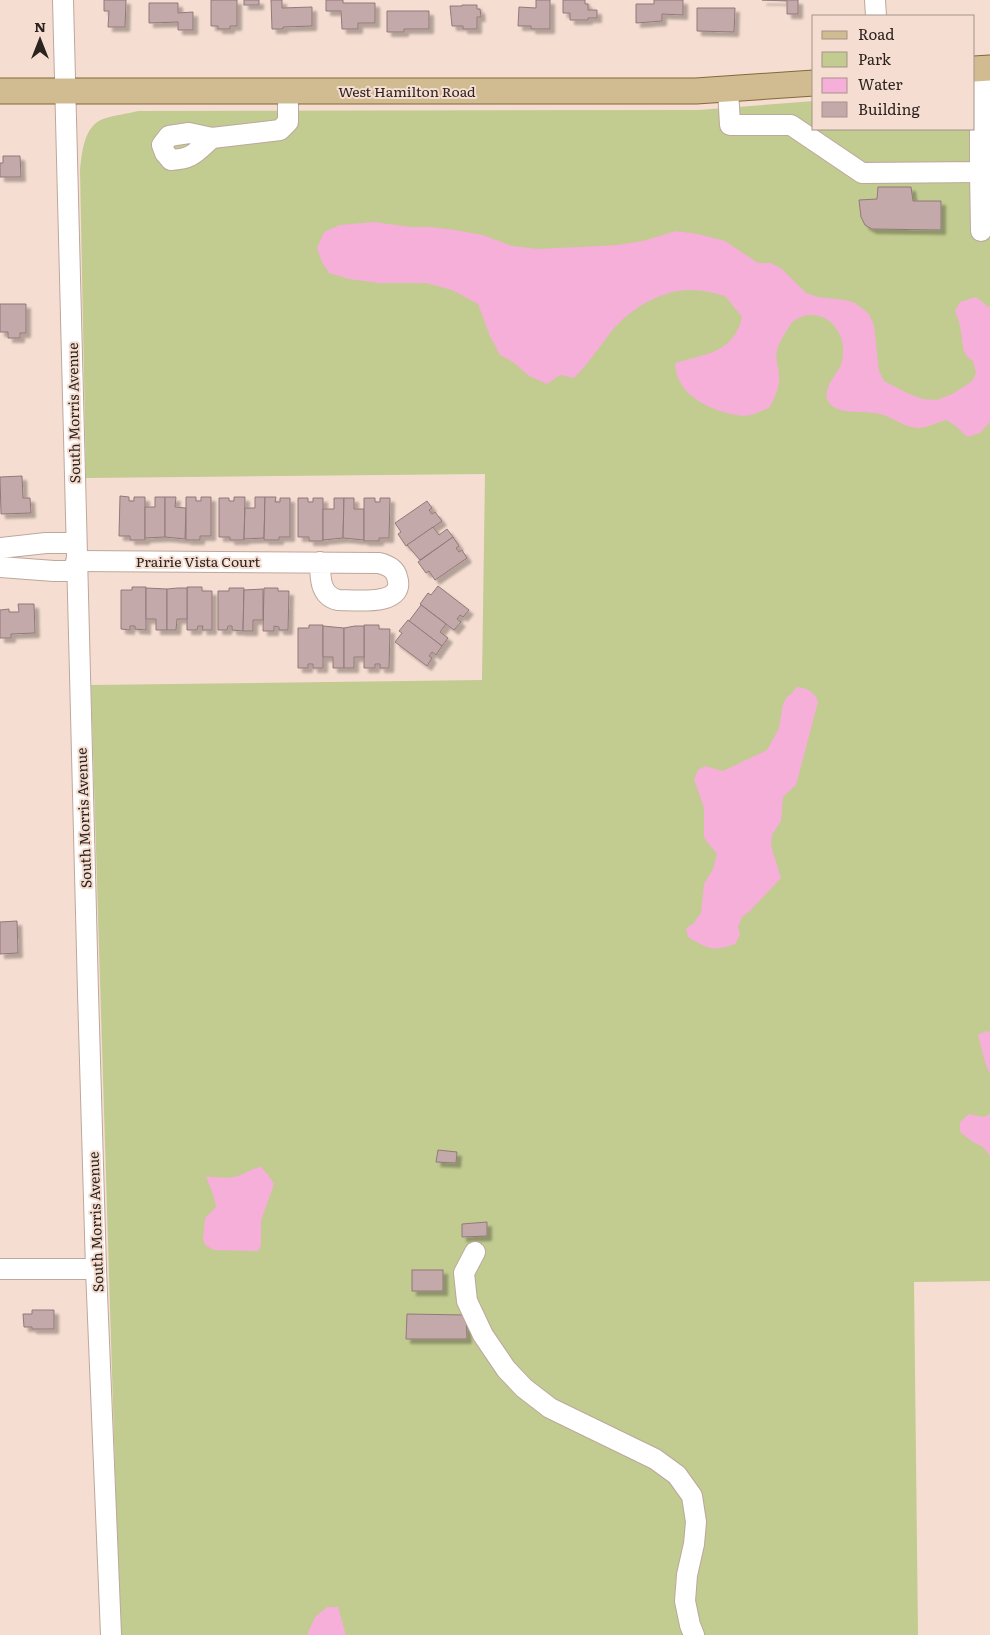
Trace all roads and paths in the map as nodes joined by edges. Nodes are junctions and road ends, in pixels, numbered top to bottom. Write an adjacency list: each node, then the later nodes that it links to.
1 (63, 0): 7 (street, South Morris Avenue)
2 (876, 0): 3 (street)
3 (876, 15)
4 (981, 68): 11 (street)
5 (812, 83): 6 (main road, West Hamilton Road)
6 (728, 89): 9 (main road, West Hamilton Road); 11 (street)
7 (65, 90): 8 (main road, West Hamilton Road); 9 (main road, West Hamilton Road); 14 (street, South Morris Avenue)
8 (0, 91)
9 (288, 91): 10 (street)
10 (212, 138)
11 (980, 172): 12 (street)
12 (981, 231)
13 (0, 548): 14 (street)
14 (76, 558): 15 (street, Prairie Vista Court); 16 (street); 19 (street, South Morris Avenue)
15 (320, 562)
16 (0, 566)
17 (475, 1252): 21 (street)
18 (0, 1268): 19 (street)
19 (96, 1269): 20 (street, South Morris Avenue)
20 (111, 1635)
21 (694, 1635)

